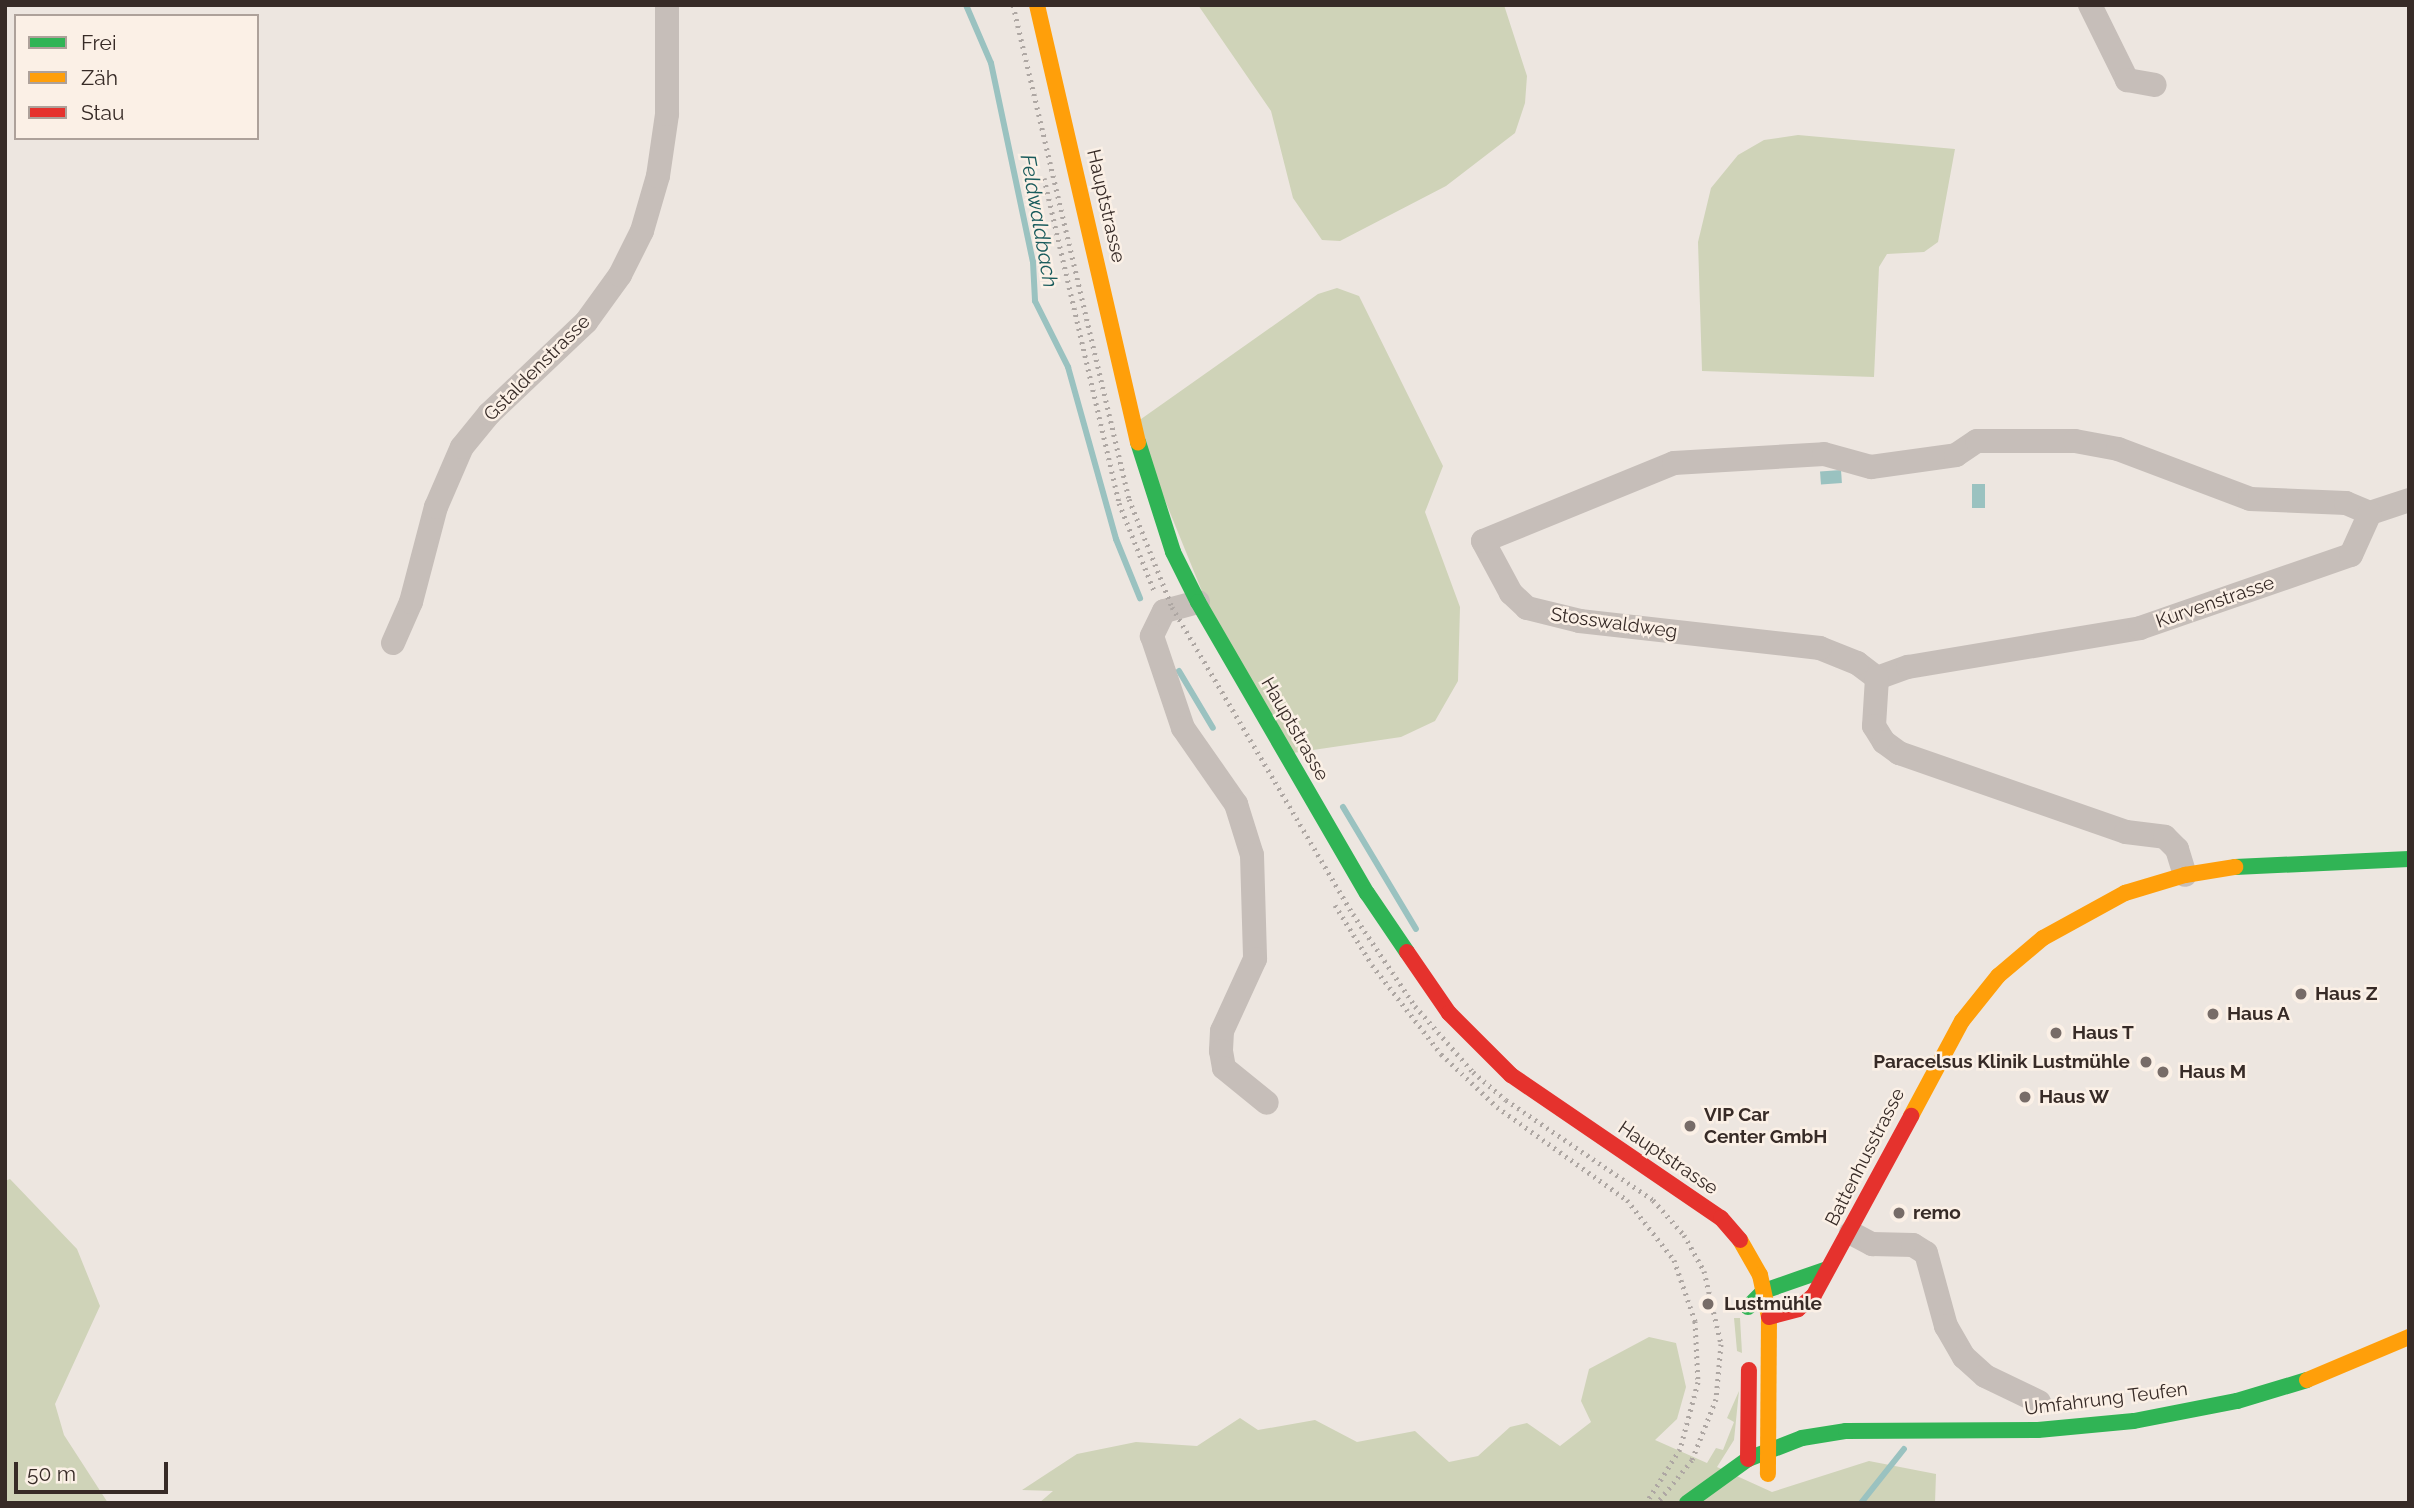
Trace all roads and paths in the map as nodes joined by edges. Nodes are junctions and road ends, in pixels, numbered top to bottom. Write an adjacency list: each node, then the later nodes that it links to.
1 (667, 5): 8 (street, Gstaldenstrasse)
2 (1037, 5): 7 (street, Hauptstrasse)
3 (2090, 5): 4 (street)
4 (2155, 85)
5 (2409, 500): 6 (street)
6 (2370, 513): 9 (street, Kurvenstrasse); 9 (street, Stosswaldweg)
7 (1198, 602): 12 (street); 13 (street, Hauptstrasse)
8 (393, 643)
9 (1878, 678): 11 (street)
10 (2409, 859): 11 (street, Battenhusstrasse)
11 (2185, 875): 14 (street, Battenhusstrasse)
12 (1267, 1103)
13 (1698, 1205): 15 (street); 18 (street, Hauptstrasse)
14 (1851, 1233): 16 (street, Battenhusstrasse); 24 (street)
15 (1735, 1267)
16 (1827, 1269): 18 (street); 20 (street, Battenhusstrasse)
17 (1742, 1286): 19 (street)
18 (1764, 1291): 19 (street); 20 (street, Hauptstrasse)
19 (1748, 1307): 20 (street); 21 (street)
20 (1769, 1317): 26 (street, Hauptstrasse)
21 (1749, 1326)
22 (2409, 1337): 25 (street, Umfahrung Teufen)
23 (1749, 1347): 28 (street)
24 (2039, 1402)
25 (1880, 1434): 26 (street, Umfahrung Teufen); 27 (street, Umfahrung Teufen)
26 (1770, 1448): 28 (street, Umfahrung Teufen); 30 (street, Hauptstrasse)
27 (1842, 1450)
28 (1748, 1459): 30 (street); 32 (street, Umfahrung Teufen)
29 (1790, 1466): 30 (street)
30 (1768, 1474): 31 (street)
31 (1749, 1485)
32 (1686, 1503)

